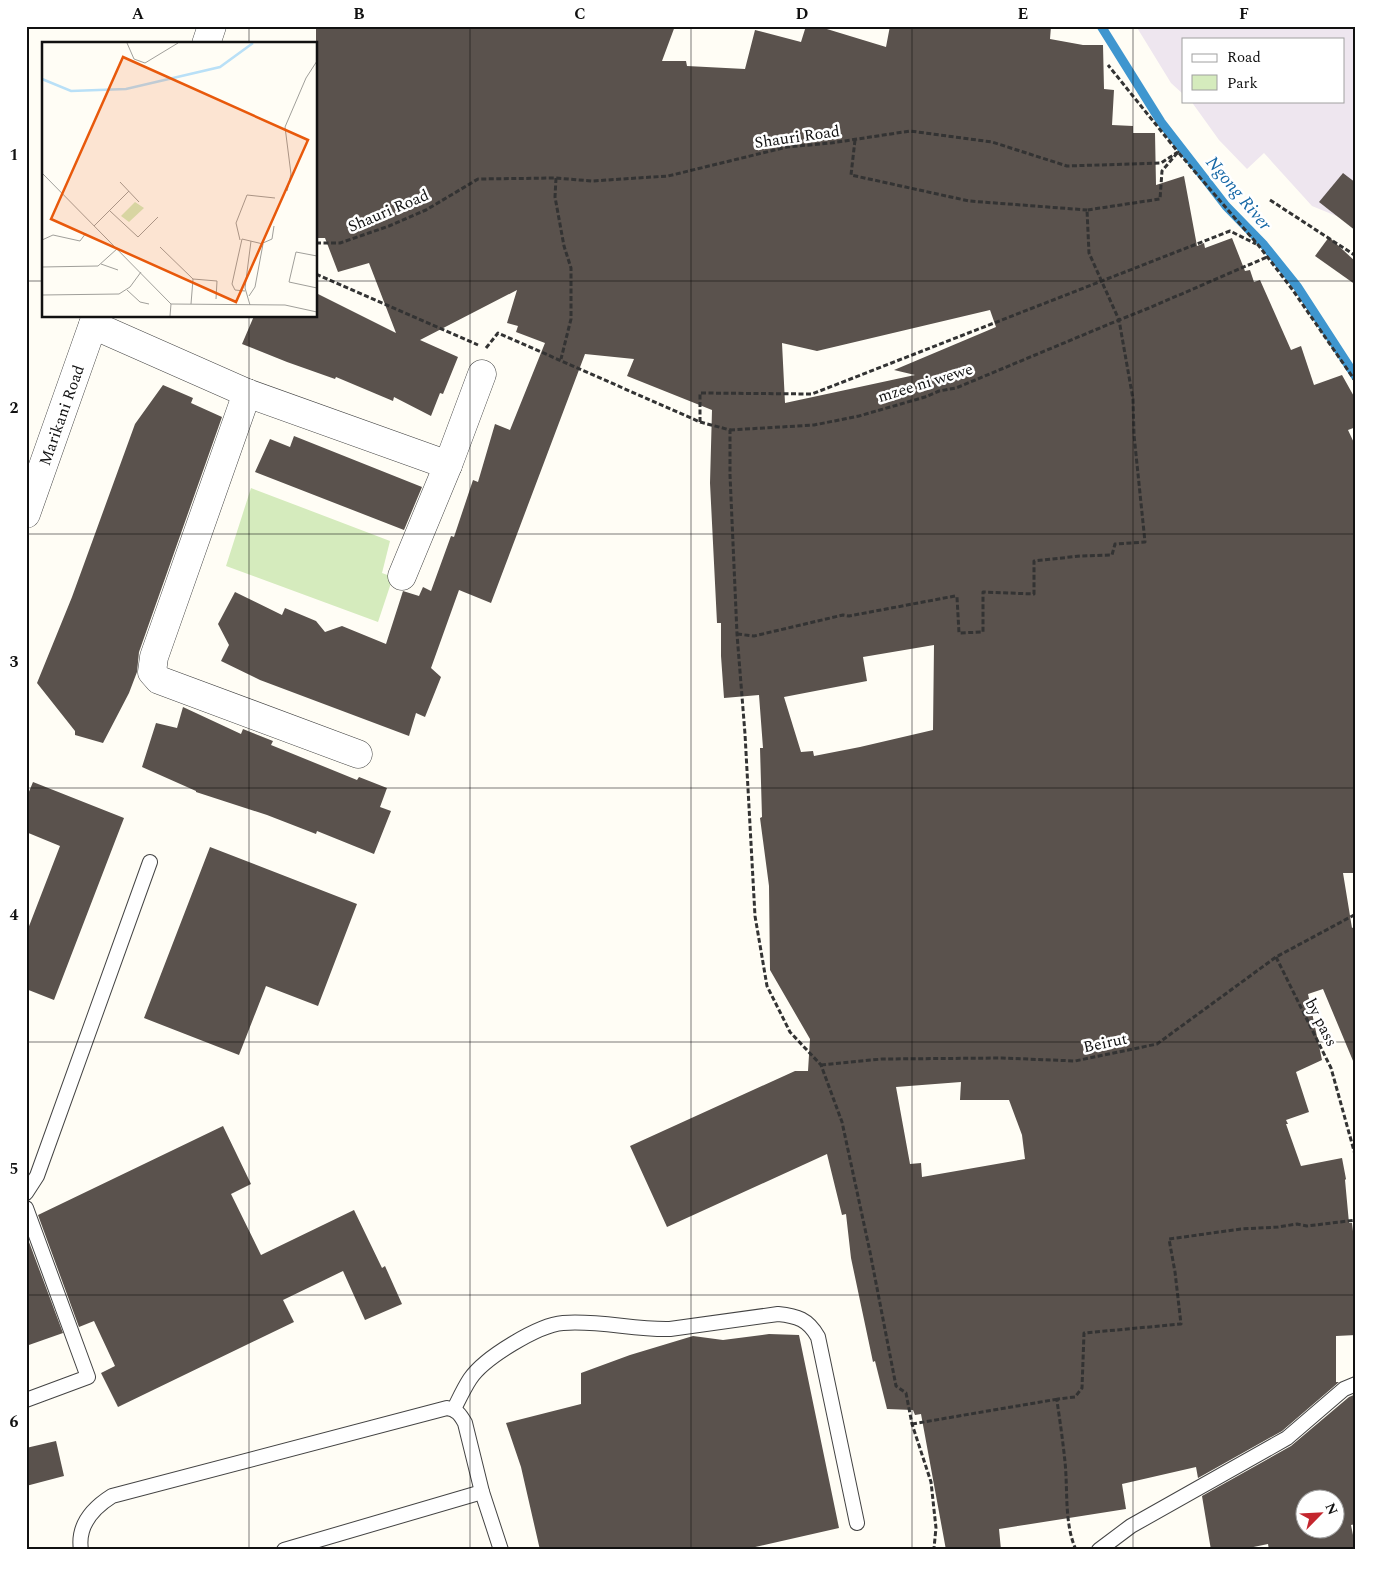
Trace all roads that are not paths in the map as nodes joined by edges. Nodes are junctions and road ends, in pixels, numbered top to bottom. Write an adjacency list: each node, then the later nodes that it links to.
1 (212, 26): 2 (street)
2 (207, 42)
3 (95, 321): 5 (street); 7 (street, Marikani Road)
4 (482, 374): 6 (street)
5 (246, 393): 6 (street); 9 (street)
6 (448, 465): 8 (street)
7 (26, 514)
8 (402, 576)
9 (358, 754)
10 (150, 862): 11 (lane)
11 (26, 1193)
12 (26, 1208): 14 (lane)
13 (1356, 1384): 21 (lane)
14 (26, 1400)
15 (454, 1409): 16 (lane); 17 (lane); 18 (lane)
16 (482, 1492): 19 (lane); 20 (lane)
17 (858, 1523)
18 (81, 1550)
19 (284, 1550)
20 (500, 1550)
21 (1099, 1550)

